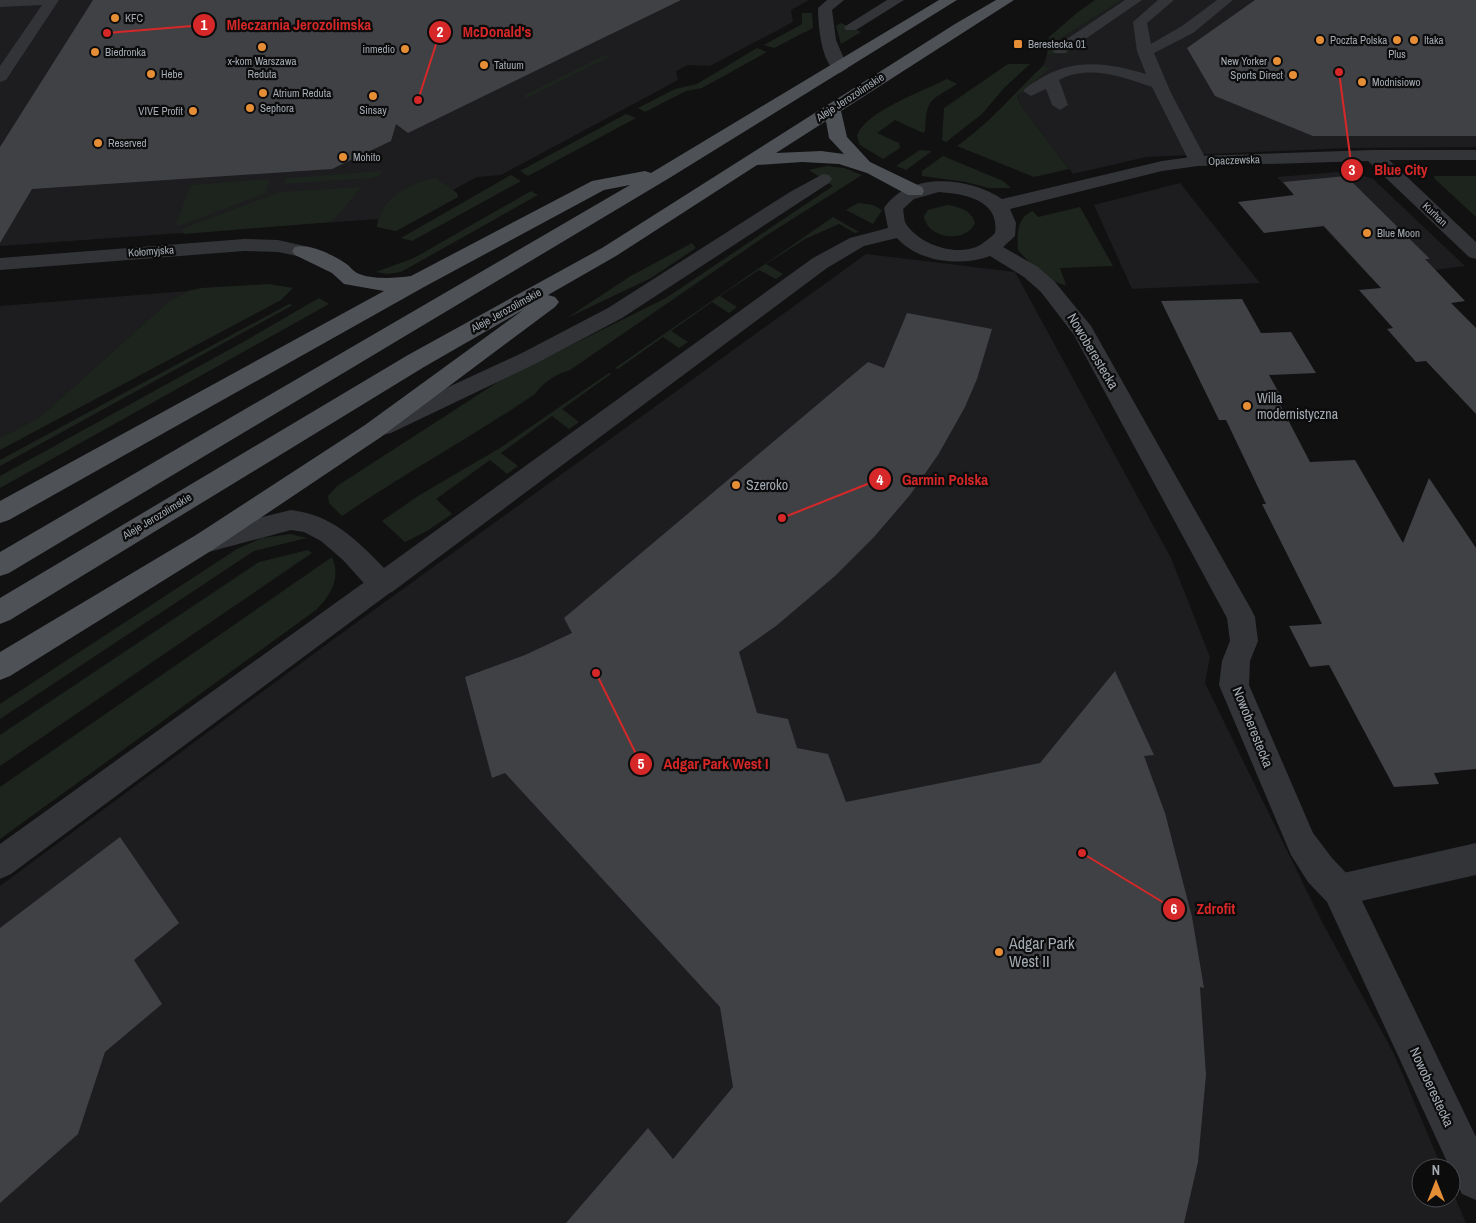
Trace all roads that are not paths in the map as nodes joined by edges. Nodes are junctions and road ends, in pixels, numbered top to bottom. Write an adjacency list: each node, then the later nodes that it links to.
1 (52, 0): 9 (lane); 14 (lane)
2 (837, 0): 13 (lane)
3 (897, 0): 10 (lane)
4 (950, 0): 13 (main road)
5 (1007, 0): 19 (main road, Aleje Jerozolimskie)
6 (1134, 0): 11 (lane)
7 (1167, 0): 12 (lane)
8 (1226, 0): 12 (lane)
9 (0, 3)
10 (852, 27)
11 (1060, 50)
12 (1144, 51): 16 (lane)
13 (840, 68): 25 (main road)
14 (0, 77)
15 (1051, 79): 16 (lane); 17 (lane); 18 (lane)
16 (1160, 84): 23 (lane)
17 (1031, 92)
18 (1060, 105)
19 (832, 109): 22 (main road, Aleje Jerozolimskie); 24 (main road)
20 (1373, 155): 21 (street, Opaczewska); 23 (street, Opaczewska); 33 (street, Kurhan)
21 (1476, 156)
22 (754, 160): 24 (main road); 32 (main road, Aleje Jerozolimskie)
23 (1198, 161): 28 (street, Opaczewska)
24 (863, 164): 27 (main road)
25 (664, 173): 35 (main road); 39 (main road)
26 (823, 179): 36 (lane)
27 (915, 191): 28 (street); 29 (street)
28 (998, 206): 30 (street)
29 (898, 231): 30 (street); 40 (street)
30 (991, 248): 45 (street, Nowoberestecka)
31 (302, 251): 34 (street, Kołomyjska); 35 (main road)
32 (609, 252): 36 (main road); 41 (main road, Aleje Jerozolimskie)
33 (1476, 253)
34 (0, 264)
35 (416, 282): 37 (main road)
36 (373, 431): 38 (main road)
37 (0, 513)
38 (205, 542): 40 (street); 42 (main road)
39 (0, 565)
40 (382, 584): 44 (lane)
41 (0, 612)
42 (0, 667)
43 (1476, 859): 45 (lane)
44 (0, 862)
45 (1339, 890): 46 (street, Nowoberestecka)
46 (1476, 1180)

